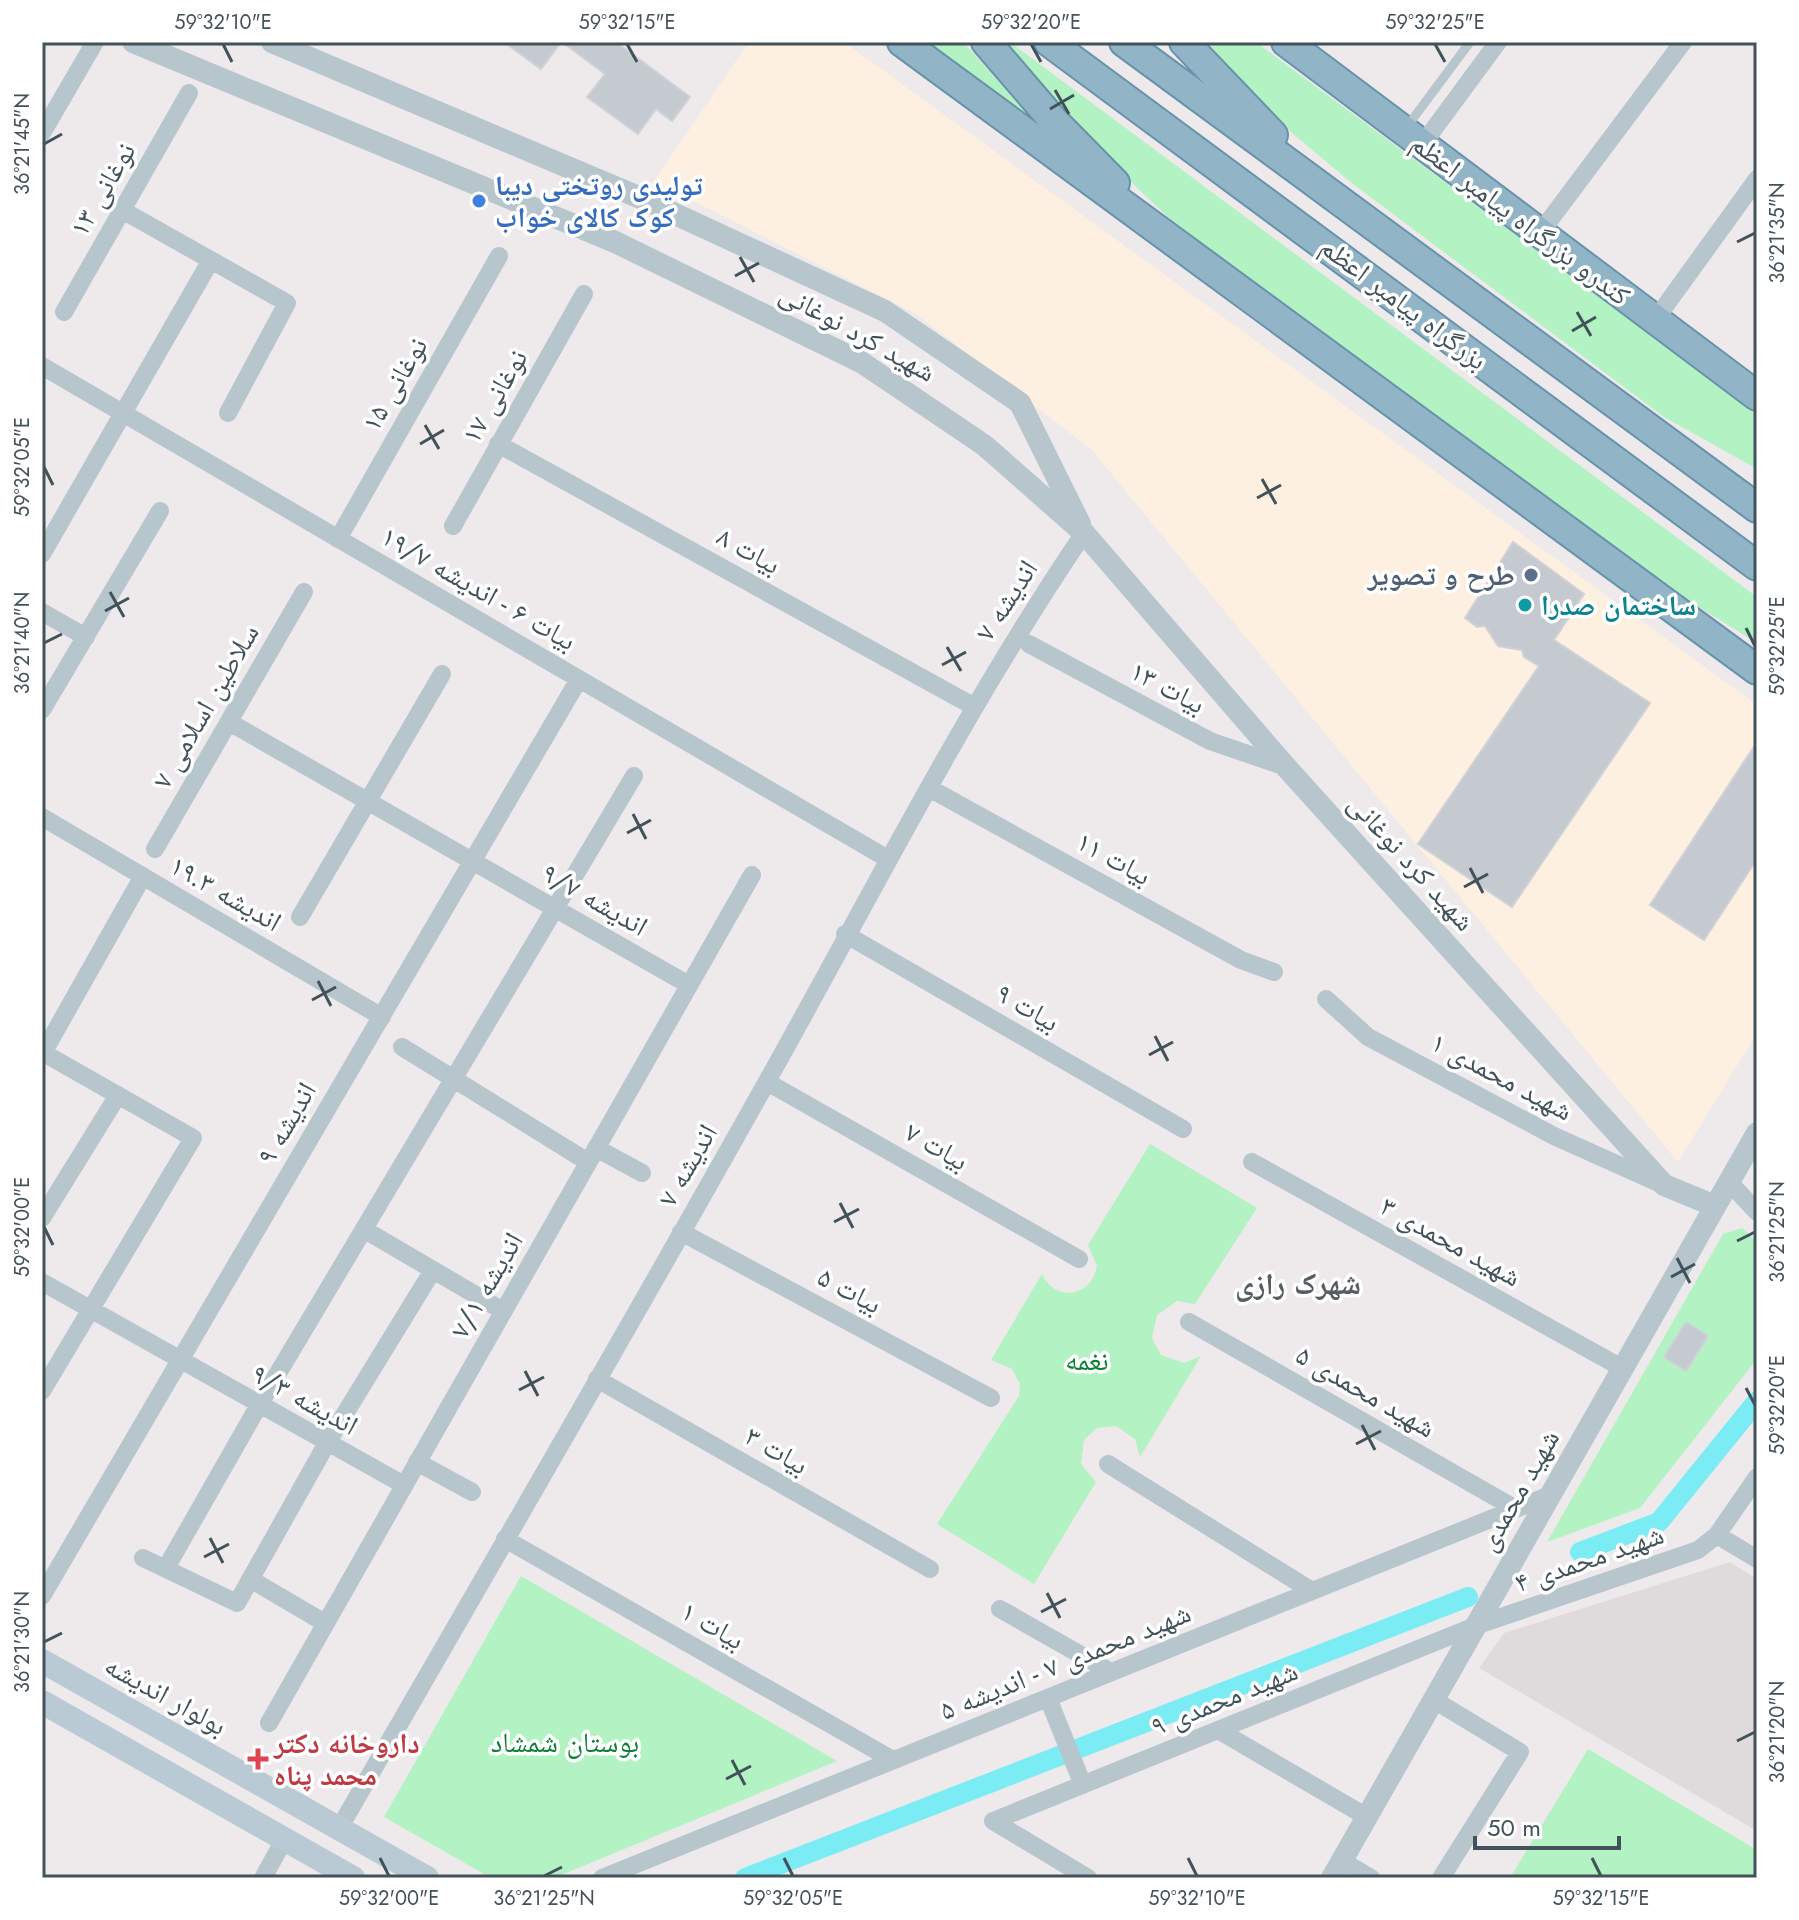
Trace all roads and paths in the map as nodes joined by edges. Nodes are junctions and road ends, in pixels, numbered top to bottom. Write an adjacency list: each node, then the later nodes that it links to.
1 (95, 42): 14 (street)
2 (133, 42): 36 (street, شهید کرد نوغانی)
3 (272, 42): 36 (street, شهید کرد نوغانی)
4 (902, 42): 20 (highway)
5 (986, 42): 20 (highway)
6 (1049, 42): 39 (highway, بزرگراه پیامبر اعظم)
7 (1124, 42): 17 (highway, بزرگراه پیامبر اعظم)
8 (1184, 42): 17 (highway)
9 (1286, 42): 15 (highway, کندرو بزرگراه پیامبر اعظم)
10 (1470, 42): 15 (lane)
11 (1498, 42): 15 (street)
12 (1683, 42): 19 (street)
13 (189, 93): 18 (street, نوغانی ۱۳)
14 (42, 133)
15 (1413, 138): 19 (highway, کندرو بزرگراه پیامبر اعظم)
16 (1757, 179): 25 (street)
17 (1329, 193): 30 (highway, بزرگراه پیامبر اعظم)
18 (122, 210): 22 (street); 24 (street, نوغانی ۱۳)
19 (1540, 233): 25 (highway, کندرو بزرگراه پیامبر اعظم)
20 (1178, 247): 44 (highway)
21 (499, 256): 37 (street, نوغانی ۱۵)
22 (211, 260): 28 (street); 29 (street)
23 (584, 294): 31 (street, نوغانی ۱۷)
24 (64, 312)
25 (1655, 320): 27 (highway, کندرو بزرگراه پیامبر اعظم)
26 (42, 366): 29 (street, بیات ۶ - اندیشه ۱۹/۷)
27 (1757, 396)
28 (228, 413)
29 (123, 414): 37 (street, بیات ۶ - اندیشه ۱۹/۷); 38 (street)
30 (1649, 429): 32 (highway); 33 (highway, بزرگراه پیامبر اعظم)
31 (498, 444): 35 (street, نوغانی ۱۷); 49 (street, بیات ۸)
32 (1757, 483)
33 (1757, 508)
34 (160, 511): 42 (street)
35 (453, 526)
36 (1084, 533): 49 (street, اندیشه ۷); 52 (street, شهید کرد نوغانی)
37 (338, 539): 48 (street, بیات ۶ - اندیشه ۱۹/۷)
38 (42, 554)
39 (1757, 566)
40 (304, 592): 51 (street, سلاطین اسلامی ۷)
41 (42, 612): 42 (street)
42 (86, 637): 50 (street)
43 (1029, 644): 52 (street, بیات ۱۳)
44 (1726, 648): 45 (highway); 46 (highway)
45 (1757, 662)
46 (1757, 670)
47 (442, 674): 55 (street)
48 (579, 679): 58 (street, بیات ۶ - اندیشه ۱۹/۷); 59 (street, اندیشه ۹)
49 (973, 706): 54 (street, اندیشه ۷)
50 (42, 710)
51 (229, 722): 55 (street, اندیشه ۹/۷); 57 (street, سلاطین اسلامی ۷)
52 (1286, 767): 80 (street, شهید کرد نوغانی)
53 (634, 776): 62 (street)
54 (929, 788): 58 (street, اندیشه ۷); 65 (street, بیات ۱۱)
55 (368, 801): 59 (street, اندیشه ۹/۷); 63 (street)
56 (42, 817): 61 (street, اندیشه ۱۹.۳)
57 (155, 849)
58 (888, 859): 64 (street, اندیشه ۷)
59 (473, 861): 62 (street, اندیشه ۹/۷); 68 (street, اندیشه ۹)
60 (752, 875): 66 (street, اندیشه ۷/۱)
61 (143, 876): 68 (street, اندیشه ۱۹.۳); 70 (street)
62 (555, 908): 66 (street, اندیشه ۹/۷); 71 (street)
63 (300, 917)
64 (845, 934): 72 (street, اندیشه ۷); 74 (street, بیات ۹)
65 (1274, 972)
66 (689, 985): 76 (street, اندیشه ۷/۱)
67 (1326, 999): 80 (street, شهید محمدی ۱)
68 (382, 1017): 92 (street, اندیشه ۹)
69 (402, 1047): 71 (street)
70 (42, 1052): 73 (street)
71 (455, 1081): 76 (street); 84 (street)
72 (767, 1082): 85 (street, اندیشه ۷); 86 (street, بیات ۷)
73 (118, 1095): 83 (street); 89 (street)
74 (1183, 1129)
75 (1757, 1133): 79 (street, شهید محمدی)
76 (592, 1155): 78 (street); 90 (street, اندیشه ۷/۱)
77 (1252, 1162): 93 (street, شهید محمدی ۳)
78 (642, 1173)
79 (1729, 1182): 81 (street, شهید محمدی); 82 (street)
80 (1664, 1185): 81 (street, شهید کرد نوغانی)
81 (1715, 1206): 93 (street, شهید محمدی)
82 (1757, 1212)
83 (42, 1218)
84 (365, 1230): 87 (street); 97 (street)
85 (681, 1232): 94 (street, اندیشه ۷); 96 (street, بیات ۵)
86 (1079, 1259)
87 (433, 1270): 90 (street); 98 (street)
88 (42, 1282): 89 (street, اندیشه ۹/۳)
89 (89, 1310): 92 (street, اندیشه ۹/۳); 95 (street)
90 (503, 1311): 99 (street, اندیشه ۷/۱)
91 (1189, 1322): 105 (street, شهید محمدی ۵)
92 (179, 1362): 97 (street, اندیشه ۹/۳); 114 (street, اندیشه ۹)
93 (1622, 1368): 104 (street, شهید محمدی)
94 (597, 1379): 107 (street, اندیشه ۷); 111 (street, بیات ۳)
95 (42, 1391)
96 (991, 1398)
97 (259, 1405): 98 (street, اندیشه ۹/۳); 110 (street)
98 (327, 1443): 102 (street, اندیشه ۹/۳); 112 (street)
99 (417, 1462): 102 (street, اندیشه ۷/۱); 103 (street)
100 (1108, 1464): 113 (street)
101 (1757, 1477): 106 (street)
102 (404, 1485): 116 (street, اندیشه ۷/۱)
103 (472, 1492)
104 (1550, 1495): 105 (street, شهید محمدی ۷ - اندیشه ۵); 117 (street, شهید محمدی)
105 (1516, 1509): 113 (street, شهید محمدی ۷ - اندیشه ۵)
106 (1717, 1535): 109 (street); 117 (street, شهید محمدی ۴)
107 (505, 1539): 125 (street, بیات ۱); 128 (street, اندیشه ۷)
108 (143, 1558): 110 (street)
109 (1757, 1559)
110 (166, 1568): 112 (street)
111 (930, 1569)
112 (250, 1579): 116 (street)
113 (1312, 1591): 119 (street, شهید محمدی ۷ - اندیشه ۵)
114 (42, 1596)
115 (1000, 1609): 119 (street)
116 (325, 1623): 123 (street, اندیشه ۷/۱)
117 (1475, 1626): 121 (street, شهید محمدی); 124 (street, شهید محمدی ۹)
118 (42, 1661): 128 (main road, بولوار اندیشه)
119 (1111, 1672): 120 (street, شهید محمدی ۷ - اندیشه ۵)
120 (1048, 1698): 125 (street, شهید محمدی ۷ - اندیشه ۵); 126 (street)
121 (1434, 1700): 127 (street, شهید محمدی); 137 (street)
122 (42, 1702): 129 (main road)
123 (269, 1723)
124 (1218, 1730): 126 (street, شهید محمدی ۹); 127 (street)
125 (893, 1760): 134 (street, شهید محمدی ۷ - اندیشه ۵)
126 (1083, 1785): 135 (street, شهید محمدی ۹)
127 (1367, 1817): 130 (street, شهید محمدی)
128 (340, 1827): 133 (main road, بولوار اندیشه)
129 (285, 1838): 131 (street); 132 (main road)
130 (1337, 1870): 136 (street)
131 (263, 1878)
132 (353, 1878)
133 (427, 1878)
134 (602, 1878)
135 (1088, 1878)
136 (1371, 1878)
137 (1441, 1878)

